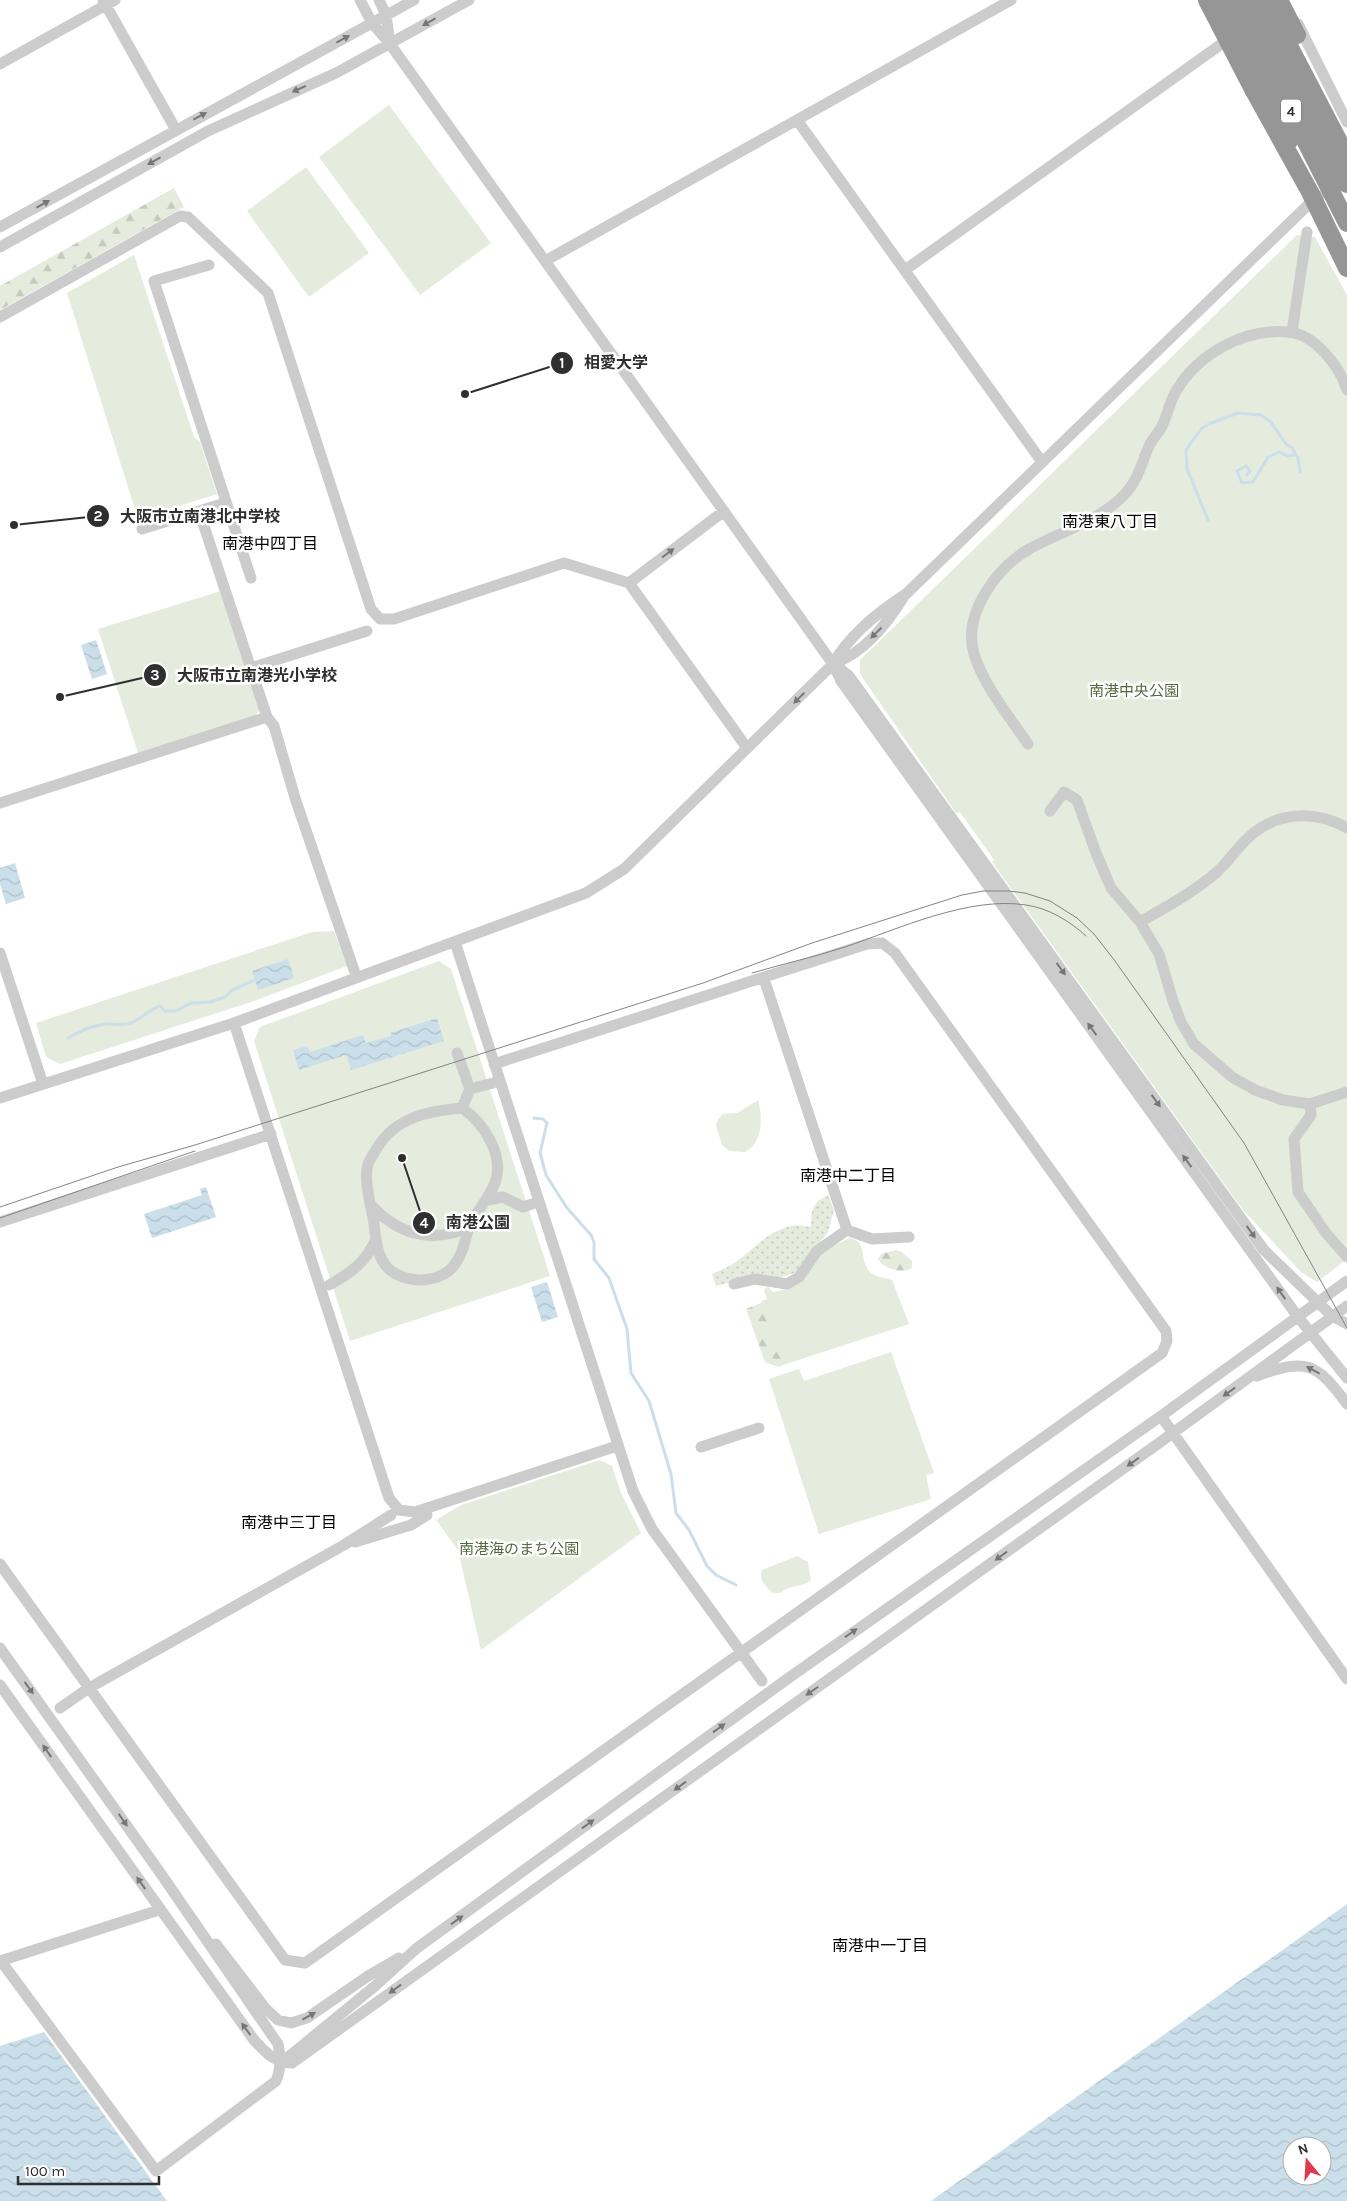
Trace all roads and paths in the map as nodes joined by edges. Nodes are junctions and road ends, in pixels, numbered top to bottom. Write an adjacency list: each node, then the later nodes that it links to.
1 (360, 0): 18 (street)
2 (378, 0): 17 (street)
3 (414, 0): 17 (street)
4 (469, 0): 19 (street, one-way to 19)
5 (1011, 0): 22 (street)
6 (1198, 0): 20 (street)
7 (1207, 0): 29 (highway, bridge)
8 (1221, 0): 29 (highway, bridge)
9 (1234, 0): 31 (highway, 4, bridge)
10 (1238, 0): 30 (highway, bridge)
11 (1252, 0): 28 (highway, bridge)
12 (1257, 0): 27 (highway, 4)
13 (1265, 0): 26 (highway)
14 (1279, 0): 25 (highway)
15 (1286, 0): 23 (street)
16 (108, 2): 21 (street); 24 (street)
17 (386, 15): 18 (street); 19 (street)
18 (372, 23): 19 (street); 24 (street, one-way to 18)
19 (390, 44): 34 (street, one-way to 34); 35 (street)
20 (1220, 45): 29 (street); 38 (street)
21 (0, 64)
22 (797, 120): 35 (street); 38 (street)
23 (1347, 122)
24 (176, 130): 32 (street, one-way to 24)
25 (1347, 138)
26 (1347, 156)
27 (1347, 176): 29 (street)
28 (1347, 184)
29 (1309, 198): 37 (highway, bridge); 42 (street)
30 (1347, 213)
31 (1347, 223)
32 (0, 227)
33 (1307, 232): 40 (street)
34 (0, 247)
35 (545, 261): 45 (street)
36 (209, 265): 43 (street)
37 (1344, 268)
38 (905, 270): 42 (street)
39 (0, 317): 48 (street)
40 (1292, 332): 41 (street); 53 (street)
41 (1347, 390)
42 (1042, 462): 50 (street)
43 (225, 503): 44 (street); 47 (street)
44 (199, 511): 46 (street); 51 (street)
45 (724, 511): 48 (street, one-way to 45); 50 (street)
46 (142, 528)
47 (250, 578)
48 (628, 582): 54 (street)
49 (367, 631): 51 (street)
50 (833, 664): 54 (street, one-way to 54); 88 (street, one-way to 88); 91 (street, one-way to 50)
51 (251, 668): 52 (street)
52 (267, 717): 55 (street); 61 (street)
53 (1028, 744)
54 (747, 748): 59 (street)
55 (0, 803)
56 (1050, 811): 58 (street)
57 (1347, 828): 58 (street)
58 (1140, 922): 71 (street)
59 (455, 942): 63 (street); 65 (street)
60 (0, 953): 67 (street)
61 (354, 970)
62 (766, 985): 81 (street)
63 (234, 1023): 67 (street); 73 (street)
64 (457, 1053): 68 (street)
65 (494, 1064): 100 (street); 107 (street)
66 (493, 1083): 68 (street)
67 (43, 1084): 70 (street)
68 (470, 1090): 72 (street)
69 (1347, 1092): 71 (street)
70 (0, 1098)
71 (1310, 1104): 84 (street)
72 (462, 1108): 74 (street); 78 (street)
73 (271, 1134): 79 (street); 100 (street)
74 (495, 1182): 75 (street); 76 (street)
75 (504, 1197): 76 (street); 77 (street)
76 (487, 1200): 80 (street)
77 (532, 1204)
78 (372, 1206): 80 (street); 83 (street)
79 (0, 1222)
80 (469, 1228): 83 (street)
81 (846, 1230): 82 (street); 86 (street)
82 (909, 1237)
83 (376, 1239): 87 (street)
84 (1347, 1257)
85 (1347, 1281): 88 (street)
86 (734, 1284)
87 (329, 1285)
88 (1318, 1303): 90 (street); 91 (street)
89 (1347, 1306): 90 (street)
90 (1332, 1316): 92 (street); 93 (street)
91 (1298, 1317): 93 (street); 97 (street)
92 (1347, 1324)
93 (1311, 1332): 94 (street); 95 (street)
94 (1347, 1378)
95 (1246, 1380): 96 (street, one-way to 95); 99 (street, one-way to 99)
96 (1347, 1404)
97 (1161, 1416): 99 (street); 114 (street, one-way to 97)
98 (759, 1428): 101 (street)
99 (1173, 1433): 108 (street); 116 (street, one-way to 116)
100 (617, 1446): 107 (street)
101 (700, 1447)
102 (391, 1516): 104 (street)
103 (427, 1516): 104 (street)
104 (344, 1545): 111 (street)
105 (0, 1564): 107 (street)
106 (0, 1648): 112 (street, one-way to 112)
107 (740, 1651): 109 (street)
108 (1347, 1679)
109 (762, 1681)
110 (0, 1685): 113 (street, one-way to 110)
111 (60, 1708)
112 (159, 1871): 114 (street, one-way to 114); 116 (street)
113 (159, 1910): 115 (street); 116 (street, one-way to 113)
114 (417, 1948): 116 (street)
115 (1, 1961): 116 (street)
116 (281, 2063)

